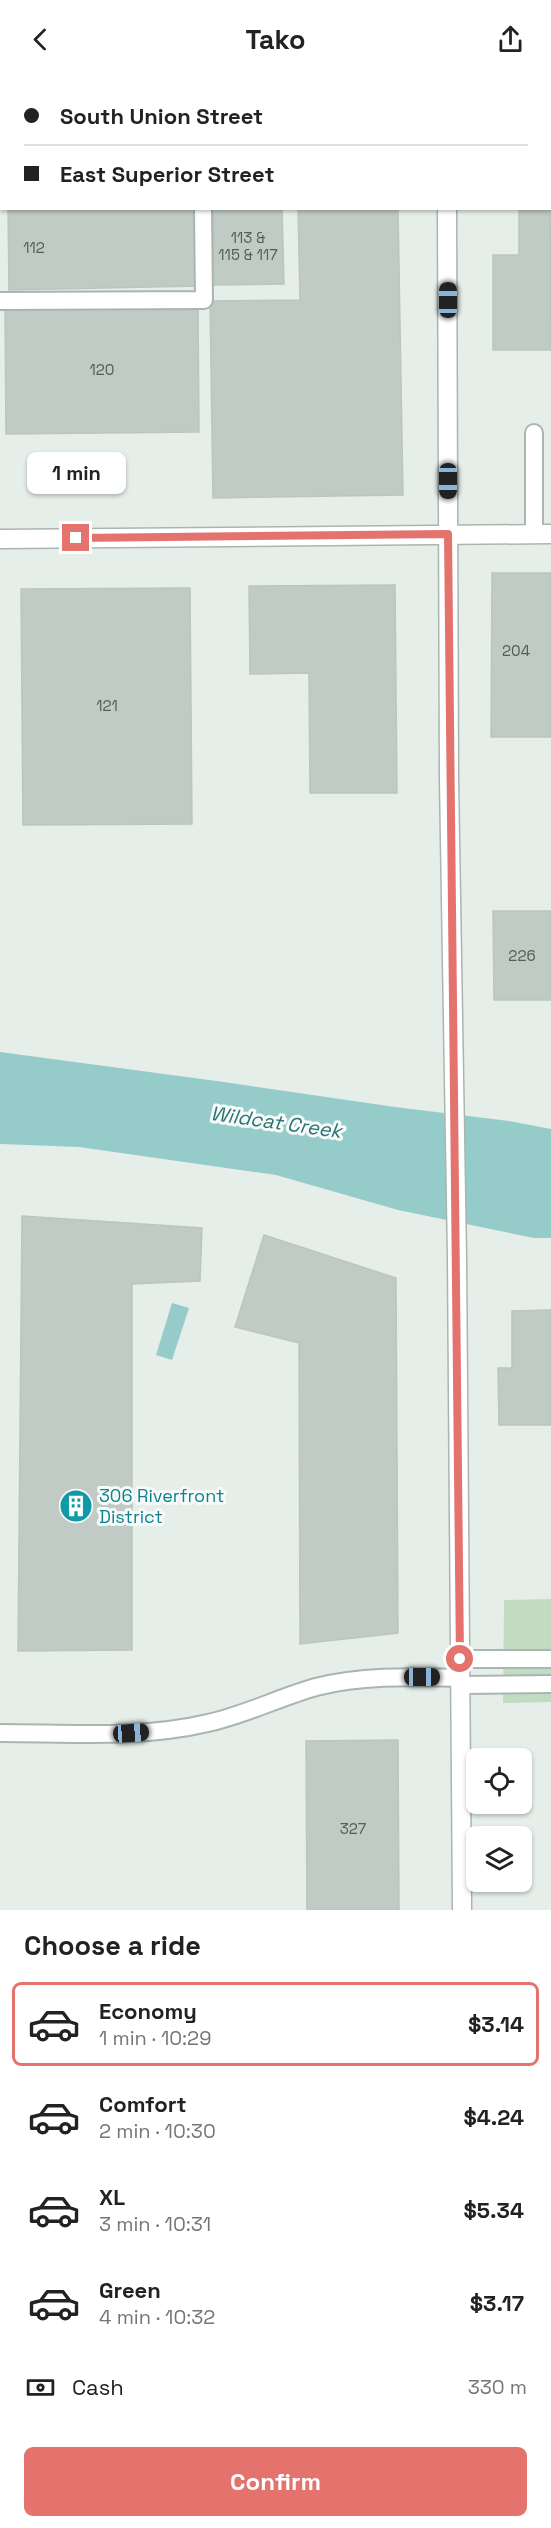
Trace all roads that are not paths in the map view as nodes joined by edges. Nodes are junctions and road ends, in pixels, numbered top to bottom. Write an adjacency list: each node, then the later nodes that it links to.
1 (203, 210): 3 (lane)
2 (447, 210): 5 (street)
3 (0, 301)
4 (534, 433): 6 (lane)
5 (448, 534): 6 (street); 7 (street); 8 (street)
6 (543, 534)
7 (0, 539)
8 (460, 1659): 9 (lane); 10 (street)
9 (551, 1659)
10 (461, 1681): 11 (lane); 12 (lane); 13 (street)
11 (551, 1684)
12 (0, 1733)
13 (462, 1910)

